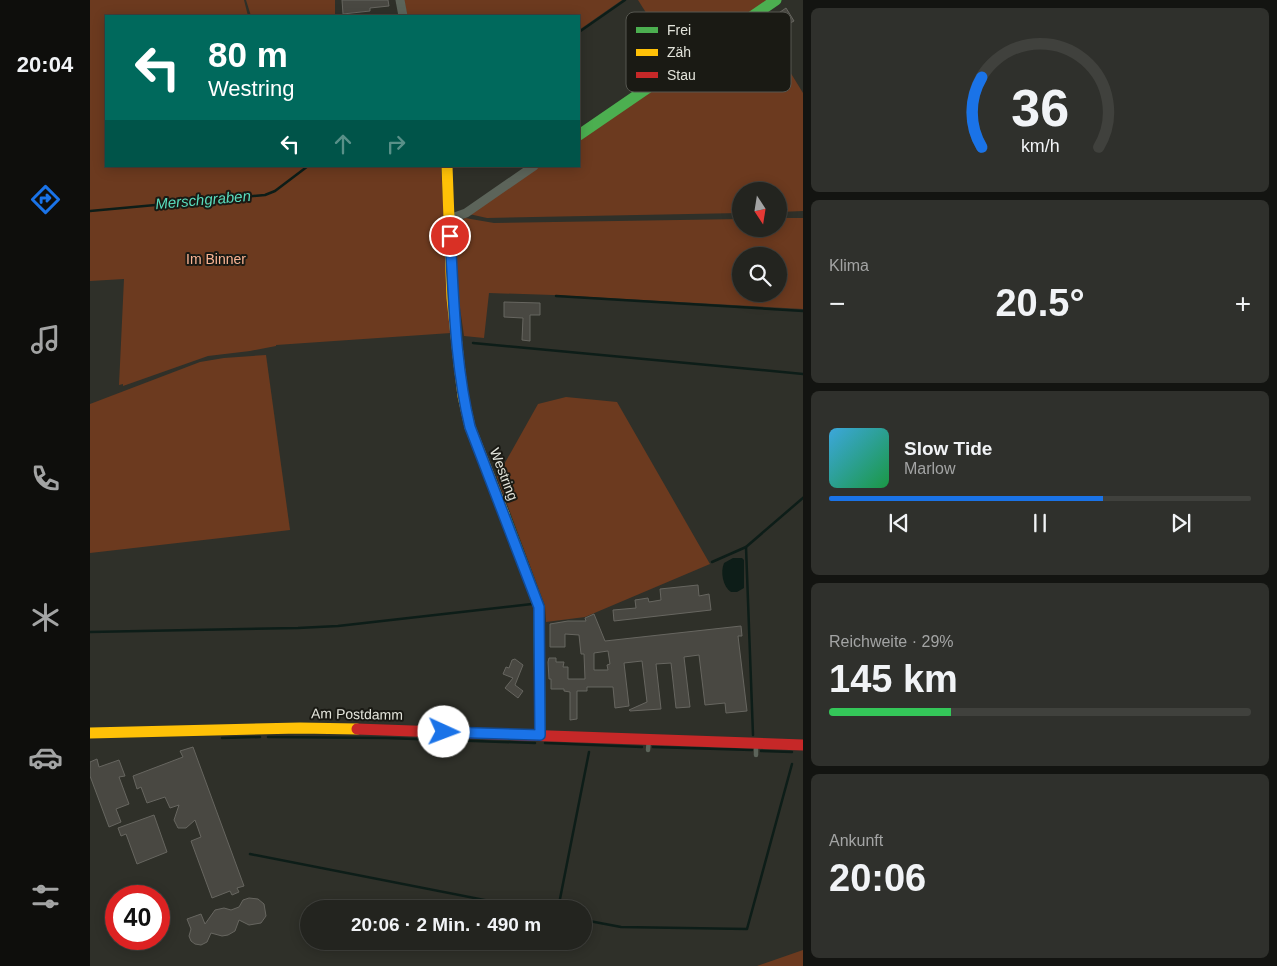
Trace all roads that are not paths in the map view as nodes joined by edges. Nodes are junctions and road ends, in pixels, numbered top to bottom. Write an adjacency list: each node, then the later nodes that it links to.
1 (400, 0): 4 (street)
2 (776, 0): 3 (street)
3 (758, 12)
4 (403, 15)
5 (642, 92): 6 (street)
6 (580, 134)
7 (447, 167): 9 (street, Westring)
8 (533, 167): 9 (street)
9 (450, 219): 11 (street, Westring)
10 (90, 734): 11 (street, Am Postdamm)
11 (540, 735): 12 (street, Am Postdamm)
12 (803, 745)

